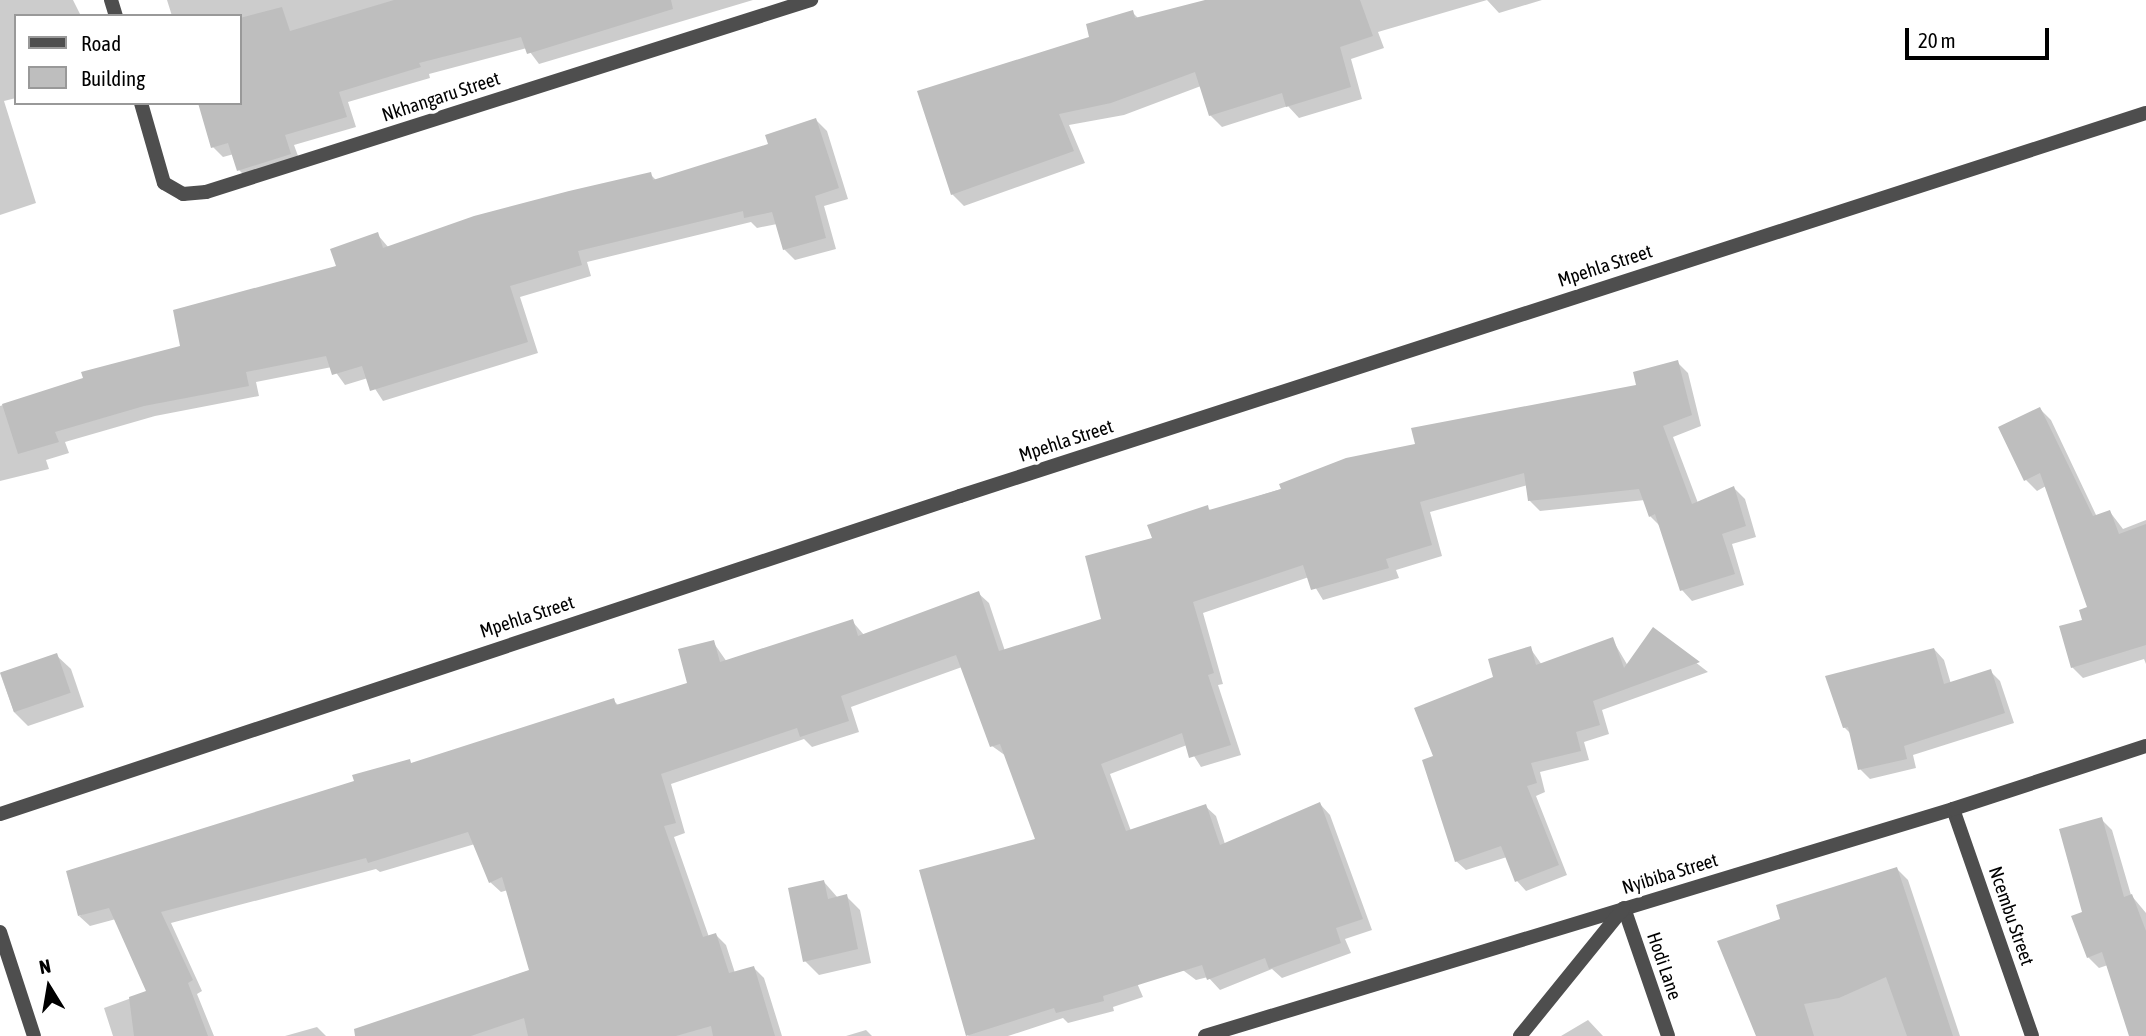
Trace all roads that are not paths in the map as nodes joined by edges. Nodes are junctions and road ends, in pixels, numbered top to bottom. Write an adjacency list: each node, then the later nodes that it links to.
1 (811, 0): 2 (street, Nkhangaru Street)
2 (142, 105)
3 (2146, 113): 6 (street, Mpehla Street)
4 (2146, 746): 5 (street, Nyibiba Street)
5 (1954, 809): 7 (street, Nyibiba Street); 13 (street, Ncembu Street)
6 (0, 814)
7 (1624, 908): 10 (street, Nyibiba Street); 11 (street); 12 (street, Hodi Lane)
8 (0, 932): 9 (street)
9 (34, 1036)
10 (1205, 1036)
11 (1520, 1036)
12 (1668, 1036)
13 (2032, 1036)

